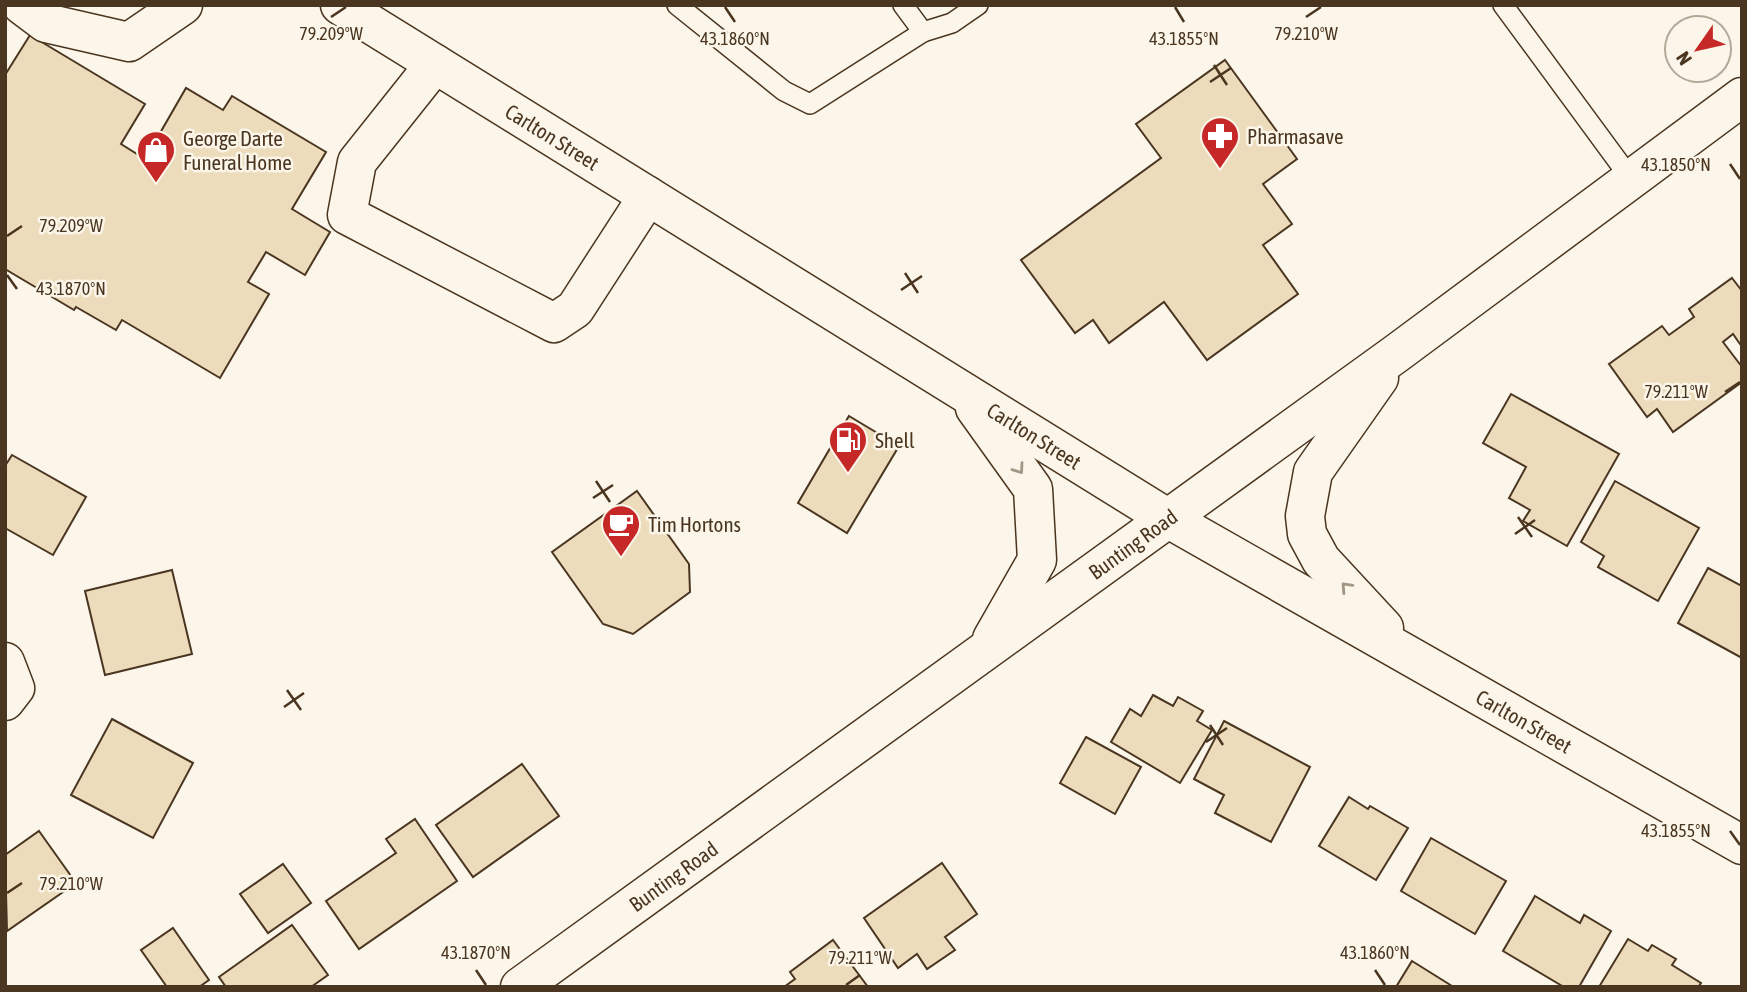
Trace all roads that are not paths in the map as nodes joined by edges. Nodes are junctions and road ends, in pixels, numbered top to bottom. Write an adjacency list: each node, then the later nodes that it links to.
1 (22, 5): 2 (main road)
2 (183, 5)
3 (340, 5): 9 (main road, Carlton Street)
4 (677, 5): 8 (lane)
5 (903, 5): 8 (lane)
6 (978, 5): 8 (lane)
7 (1503, 5): 11 (lane)
8 (923, 32)
9 (435, 64): 12 (main road, Carlton Street); 12 (main road)
10 (1742, 97): 11 (main road, Bunting Road)
11 (1631, 180): 13 (main road, Bunting Road)
12 (648, 196): 14 (main road, Carlton Street)
13 (1397, 353): 15 (main road, Bunting Road); 17 (main road, one-way to 13)
14 (965, 393): 15 (main road, Carlton Street); 16 (main road, one-way to 16)
15 (1167, 518): 16 (main road, Bunting Road); 17 (main road, Carlton Street)
16 (985, 650): 21 (main road, Bunting Road)
17 (1409, 655): 20 (main road, Carlton Street)
18 (5, 662): 19 (main road)
19 (5, 701)
20 (1742, 845)
21 (520, 987)

